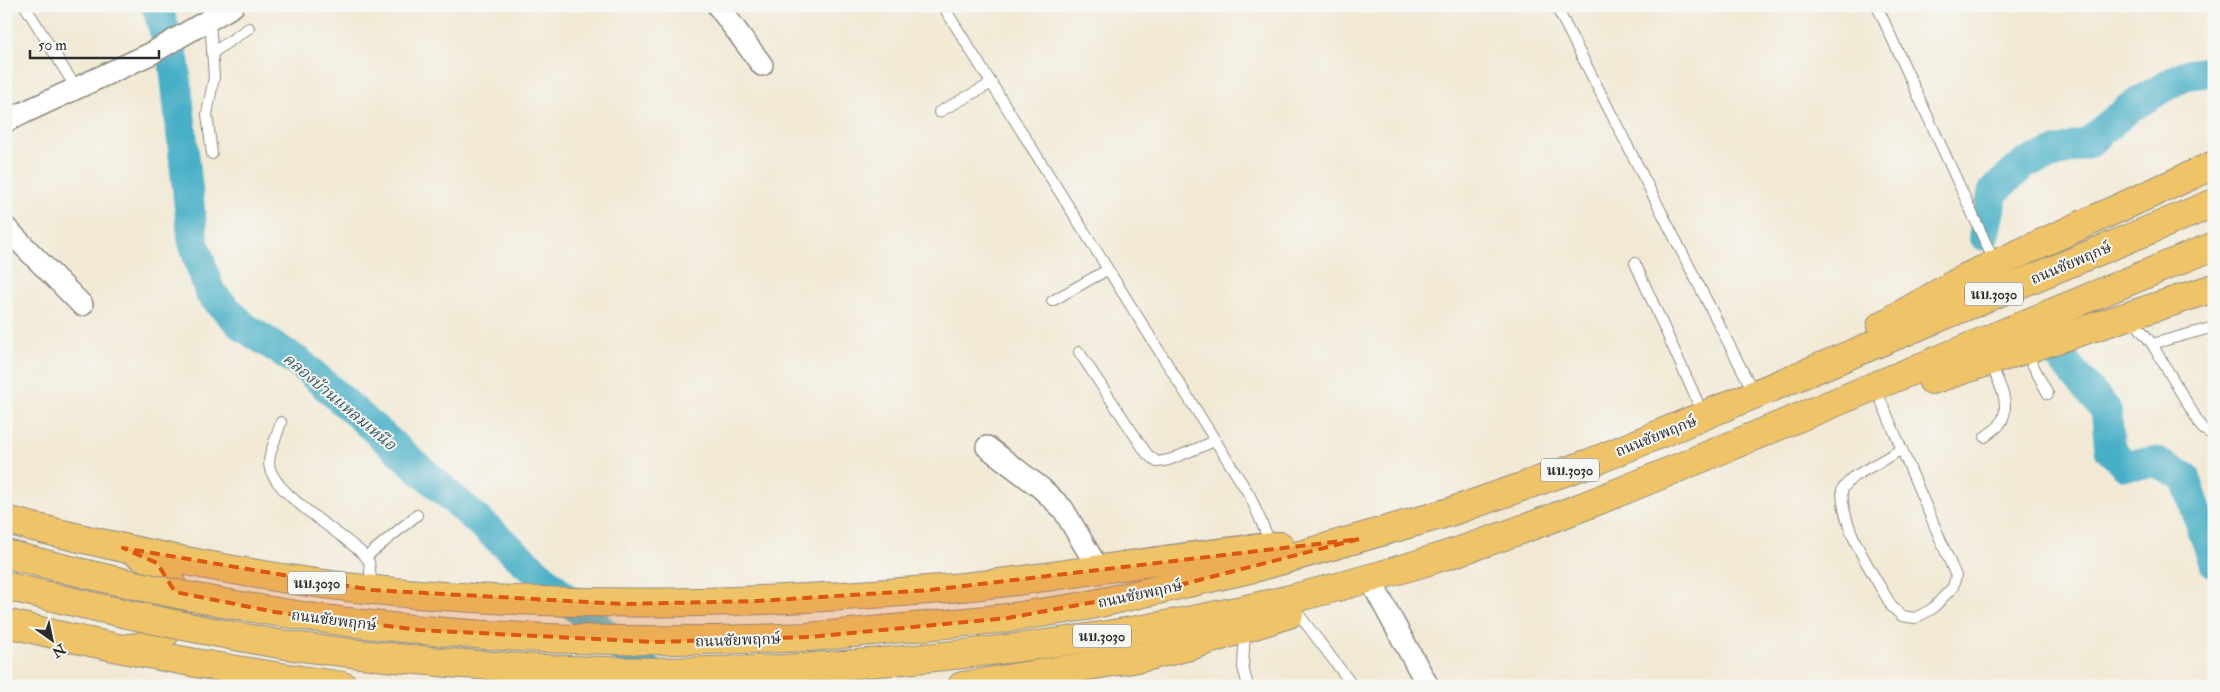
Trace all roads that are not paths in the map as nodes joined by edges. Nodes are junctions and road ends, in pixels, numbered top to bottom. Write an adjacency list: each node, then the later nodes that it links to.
1 (25, 6): 12 (lane)
2 (233, 6): 7 (street)
3 (718, 6): 10 (street)
4 (943, 6): 11 (lane)
5 (1556, 6): 32 (lane)
6 (1877, 6): 21 (lane)
7 (208, 18): 9 (lane); 12 (street)
8 (248, 28): 9 (lane)
9 (212, 53): 15 (lane)
10 (762, 65)
11 (992, 83): 13 (lane); 22 (lane)
12 (76, 88): 14 (street)
13 (939, 112)
14 (6, 121)
15 (212, 154)
16 (2214, 165): 21 (main road)
17 (2214, 204): 32 (main road, ถนนชัยพฤกษ์ / นบ.3030)
18 (6, 228): 25 (street)
19 (2214, 246): 36 (main road, ถนนชัยพฤกษ์ / นบ.3030)
20 (1636, 263): 35 (lane)
21 (1996, 264): 32 (main road)
22 (1107, 270): 24 (lane); 40 (lane)
23 (2214, 289): 26 (main road)
24 (1052, 301)
25 (82, 305)
26 (2131, 316): 28 (lane); 29 (main road)
27 (2214, 327): 28 (lane)
28 (2152, 344): 38 (lane)
29 (2025, 351): 31 (main road); 33 (lane)
30 (1079, 352): 40 (lane)
31 (1989, 362): 34 (main road); 39 (lane)
32 (1765, 390): 35 (main road, ถนนชัยพฤกษ์ / นบ.3030)
33 (2048, 394)
34 (1879, 396): 36 (main road); 42 (lane)
35 (1704, 417): 45 (main road, ถนนชัยพฤกษ์ / นบ.3030)
36 (1791, 421): 50 (main road, ถนนชัยพฤกษ์ / นบ.3030)
37 (281, 422): 49 (lane)
38 (2214, 436)
39 (1985, 437)
40 (1215, 442): 46 (lane)
41 (987, 447): 51 (street)
42 (1902, 449): 42 (lane)
43 (416, 516): 49 (lane)
44 (6, 520): 47 (main road, นบ.3030)
45 (1359, 539): 46 (main road); 48 (main road, ถนนชัยพฤกษ์ / นบ.3030, bridge)
46 (1270, 547): 51 (main road)
47 (123, 548): 54 (main road, นบ.3030); 58 (main road)
48 (6, 554)
49 (366, 557): 54 (lane)
50 (1414, 566): 52 (main road, ถนนชัยพฤกษ์ / นบ.3030, bridge); 53 (main road, ถนนชัยพฤกษ์ / นบ.3030)
51 (1102, 570): 54 (main road, นบ.3030)
52 (6, 586)
53 (1374, 587): 55 (main road, ถนนชัยพฤกษ์ / นบ.3030); 65 (street)
54 (372, 590)
55 (1297, 612): 57 (main road, ถนนชัยพฤกษ์ / นบ.3030); 64 (lane)
56 (6, 623): 58 (main road)
57 (1245, 629): 60 (main road, ถนนชัยพฤกษ์ / นบ.3030); 63 (lane)
58 (116, 649): 59 (main road)
59 (247, 679): 61 (main road)
60 (1005, 683): 62 (main road, ถนนชัยพฤกษ์ / นบ.3030)
61 (343, 686)
62 (962, 686)
63 (1248, 686)
64 (1353, 686)
65 (1428, 686)

